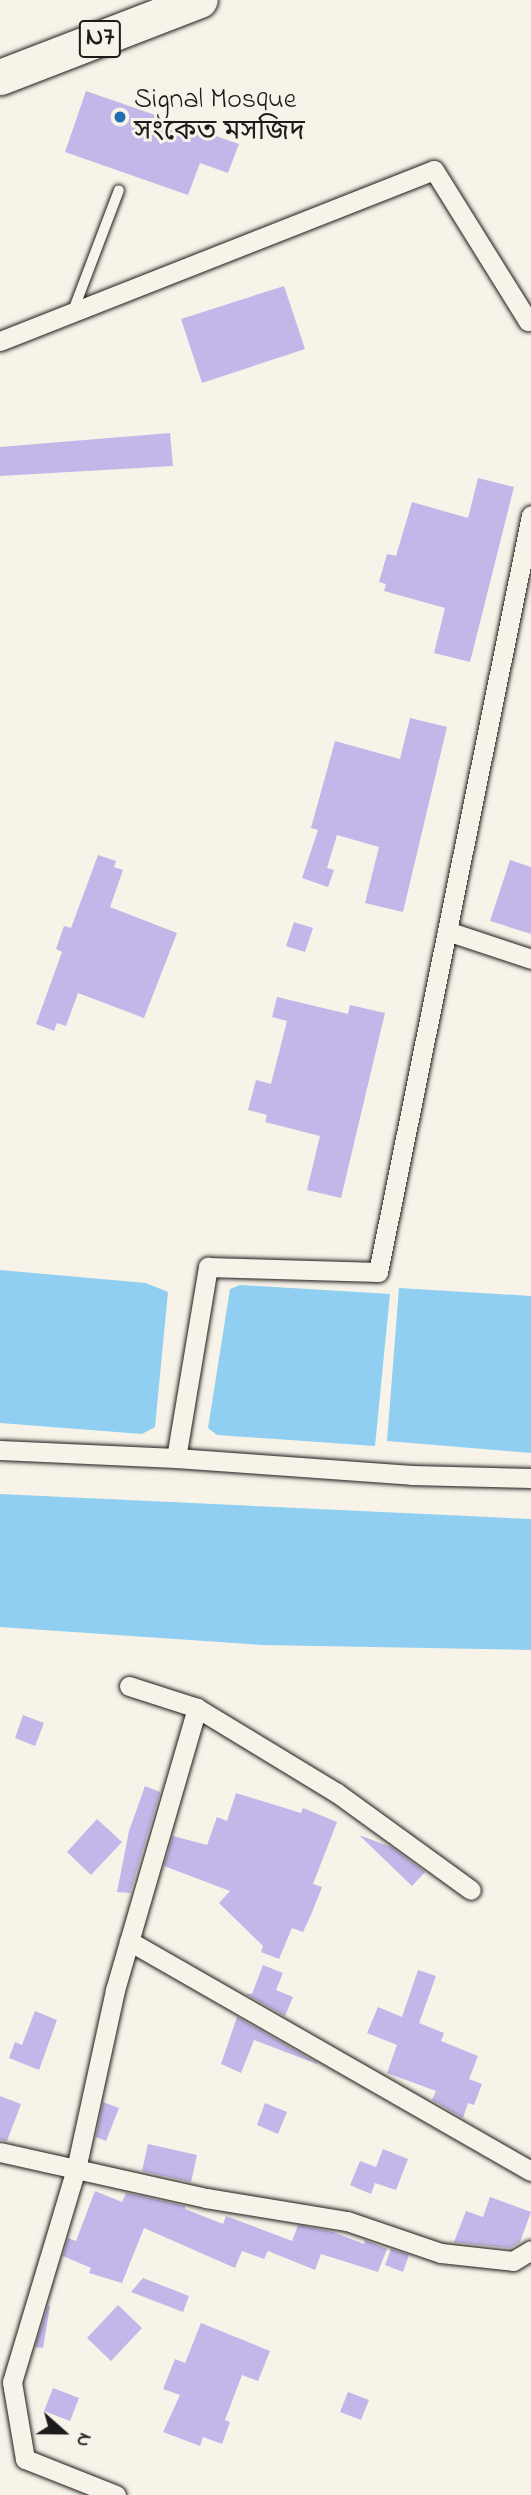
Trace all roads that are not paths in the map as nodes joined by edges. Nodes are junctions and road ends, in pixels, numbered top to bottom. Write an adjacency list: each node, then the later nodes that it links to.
1 (200, 0): 2 (highway, N7)
2 (0, 77)
3 (119, 190): 4 (lane)
4 (72, 314): 5 (street); 6 (street)
5 (530, 323)
6 (0, 341)
7 (531, 515): 8 (street)
8 (524, 581): 9 (street)
9 (447, 931): 10 (street); 12 (street)
10 (531, 959)
11 (0, 1450): 12 (street)
12 (176, 1458): 13 (street)
13 (531, 1478)
14 (130, 1686): 15 (street)
15 (197, 1707): 16 (street); 17 (street)
16 (471, 1890)
17 (129, 1941): 19 (street); 20 (street)
18 (0, 2152): 19 (street)
19 (76, 2169): 21 (street); 22 (street)
20 (531, 2171)
21 (531, 2250)
22 (116, 2495)

